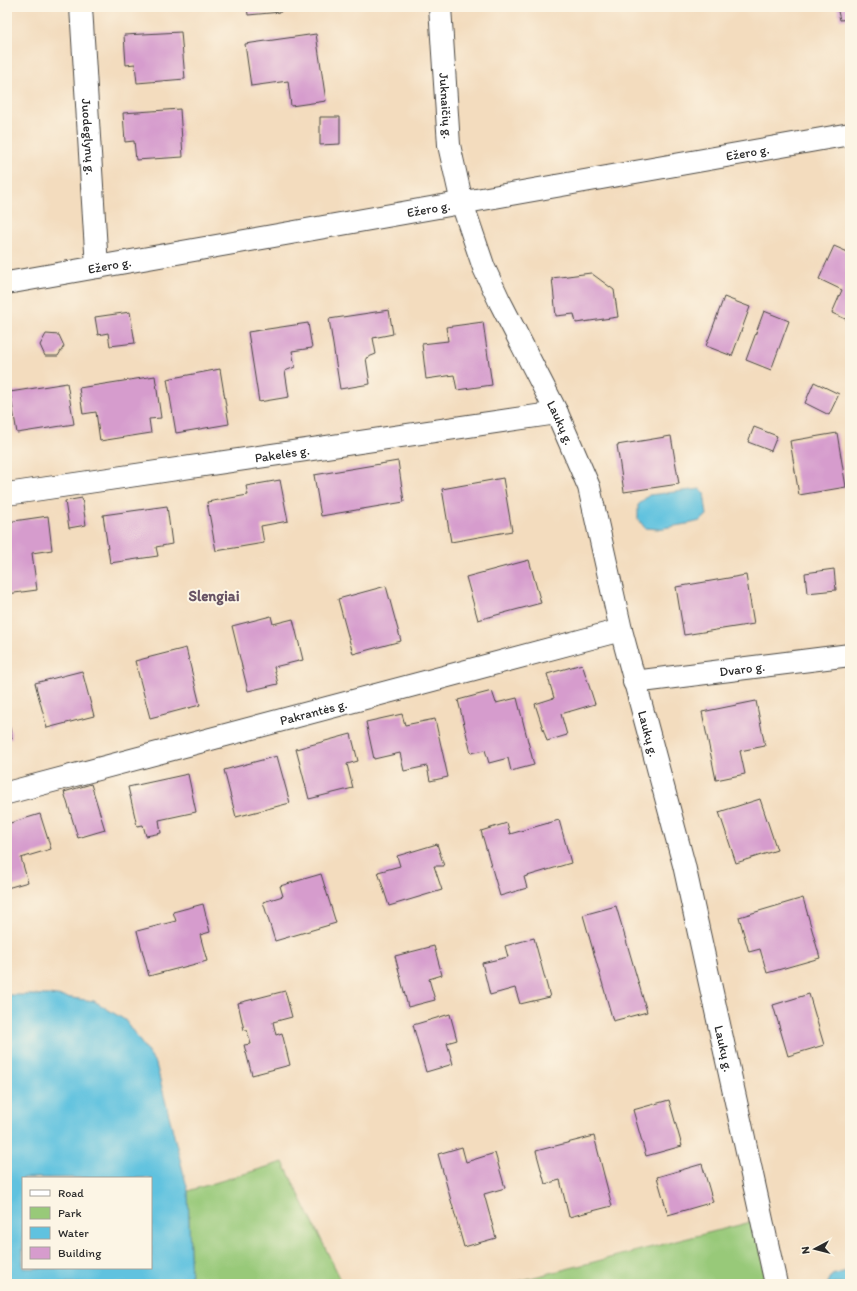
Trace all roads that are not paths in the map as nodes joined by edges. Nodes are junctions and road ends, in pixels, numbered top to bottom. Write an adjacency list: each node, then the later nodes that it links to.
1 (81, 7): 5 (street, Juodeglynų g.)
2 (440, 7): 4 (street, Juknaičių g.)
3 (850, 134): 4 (street, Ežero g.)
4 (462, 203): 5 (street, Ežero g.); 7 (street, Laukų g.)
5 (97, 267): 6 (street, Ežero g.)
6 (7, 283)
7 (557, 413): 8 (street, Pakelės g.); 9 (street, Laukų g.)
8 (7, 494)
9 (620, 630): 11 (street, Laukų g.); 12 (street, Pakrantės g.)
10 (850, 655): 11 (street, Dvaro g.)
11 (634, 682): 13 (street, Laukų g.)
12 (7, 793)
13 (776, 1284)

